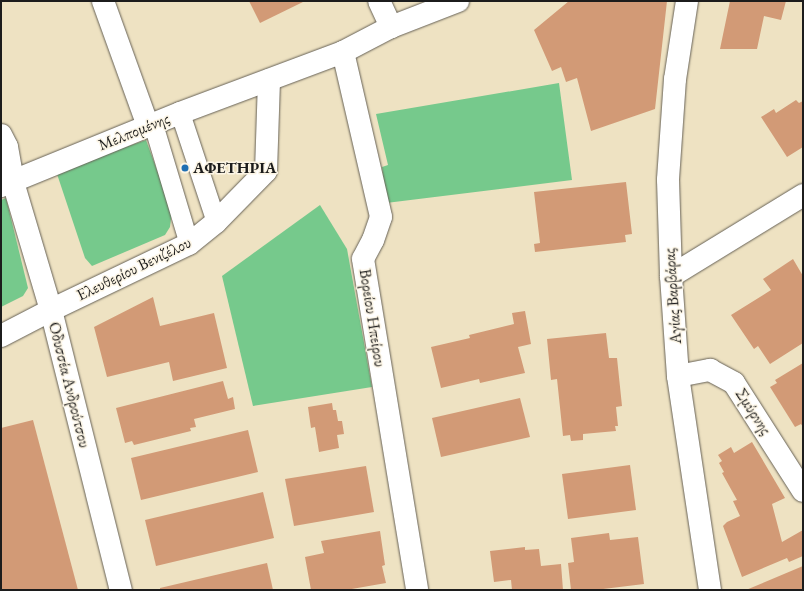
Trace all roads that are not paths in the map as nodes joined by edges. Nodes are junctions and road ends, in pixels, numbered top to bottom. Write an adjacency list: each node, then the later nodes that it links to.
1 (379, 1): 5 (street)
2 (458, 1): 5 (street)
3 (686, 1): 15 (street, Αγίας Βαρβάρας)
4 (107, 11): 9 (street)
5 (391, 27): 6 (street)
6 (343, 52): 7 (street); 21 (street, Βορείου Ηπείρου)
7 (269, 80): 8 (street, Μελπομένης); 13 (street, Ελευθερίου Βενιζέλου)
8 (180, 113): 9 (street, Μελπομένης); 13 (lane)
9 (151, 125): 11 (street, Μελπομένης); 14 (lane)
10 (1, 135): 11 (street, Οδυσσέα Ανδρούτσου)
11 (7, 184): 16 (street, Οδυσσέα Ανδρούτσου)
12 (803, 195): 15 (street)
13 (216, 222): 14 (street, Ελευθερίου Βενιζέλου)
14 (189, 244): 16 (street, Ελευθερίου Βενιζέλου)
15 (671, 276): 18 (street, Αγίας Βαρβάρας)
16 (51, 310): 17 (street, Ελευθερίου Βενιζέλου); 20 (street, Οδυσσέα Ανδρούτσου)
17 (1, 336)
18 (678, 376): 19 (street, Σμύρνης); 22 (street, Αγίας Βαρβάρας)
19 (803, 491)
20 (121, 590)
21 (417, 590)
22 (710, 590)

